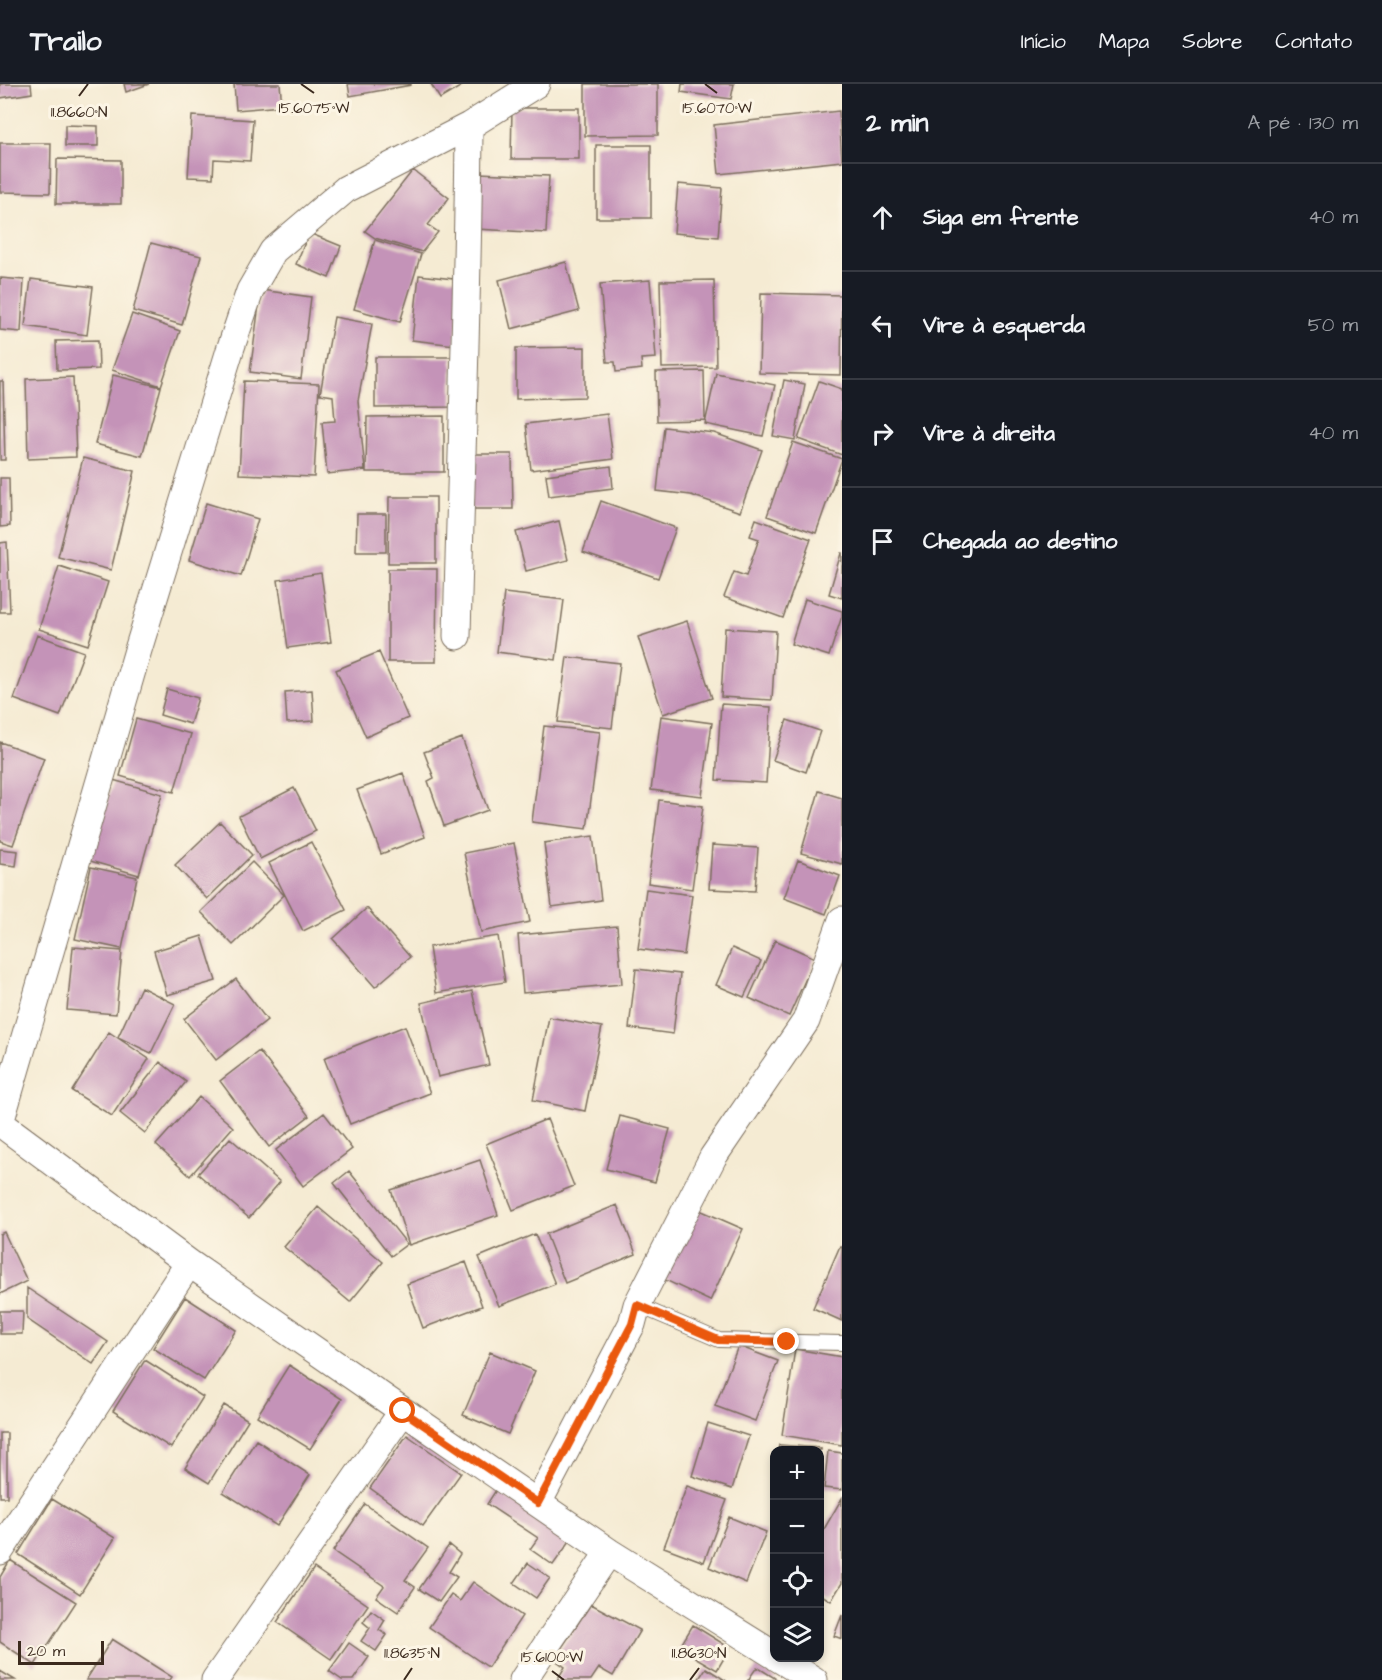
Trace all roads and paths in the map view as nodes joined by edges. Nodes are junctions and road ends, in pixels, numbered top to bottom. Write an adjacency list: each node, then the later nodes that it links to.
1 (536, 84): 2 (street)
2 (469, 126): 3 (street); 5 (street)
3 (457, 636)
4 (842, 920): 7 (street)
5 (0, 1123): 6 (street)
6 (189, 1263): 9 (street); 11 (street)
7 (637, 1305): 8 (lane); 10 (street)
8 (842, 1343)
9 (403, 1411): 10 (street); 15 (street)
10 (538, 1503): 12 (street)
11 (0, 1551)
12 (609, 1552): 13 (street); 16 (street)
13 (770, 1653)
14 (785, 1662): 17 (street)
15 (215, 1680)
16 (523, 1680)
17 (814, 1680)

